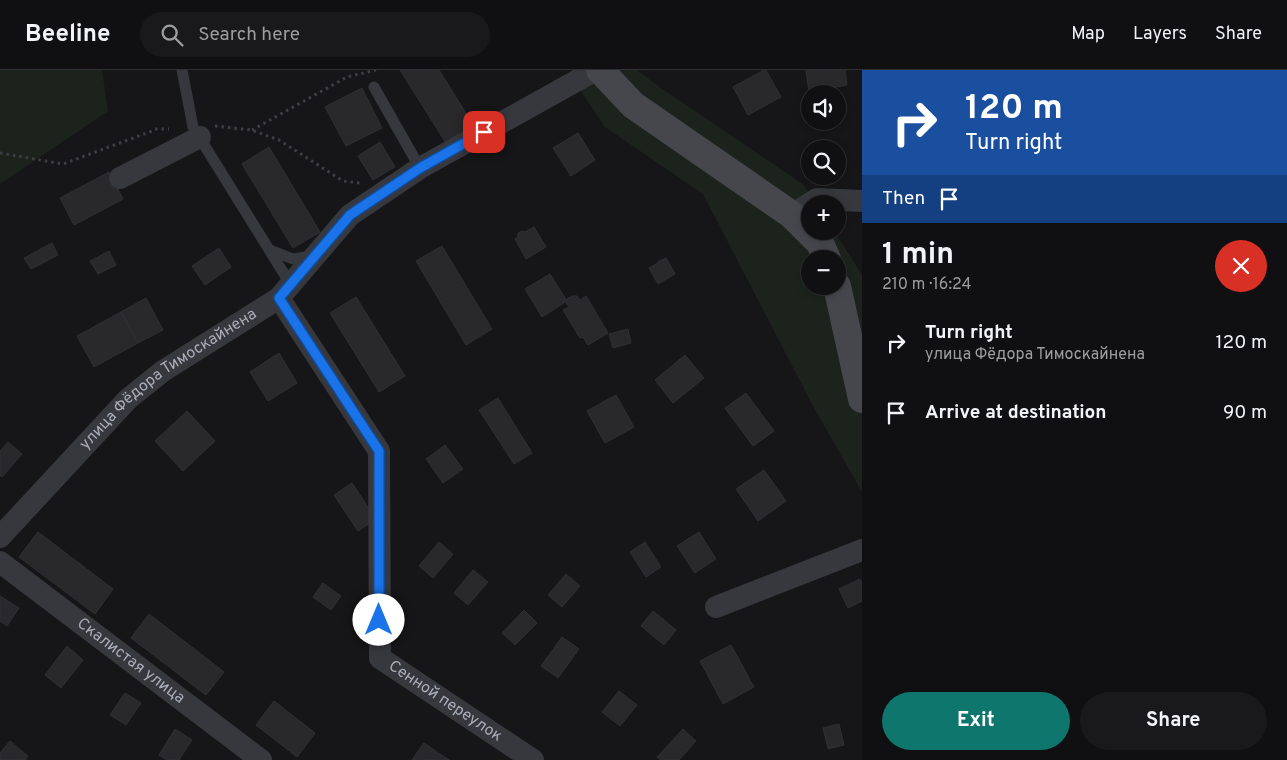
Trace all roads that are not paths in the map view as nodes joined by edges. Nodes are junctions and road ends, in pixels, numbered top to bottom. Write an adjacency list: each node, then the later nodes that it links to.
1 (182, 70): 4 (lane)
2 (598, 70): 5 (street, улица Фёдора Тимоскайнена); 8 (main road)
3 (374, 87): 5 (lane)
4 (196, 132): 6 (street); 9 (lane)
5 (420, 168): 11 (street, улица Фёдора Тимоскайнена)
6 (120, 178)
7 (862, 200): 8 (street)
8 (792, 216): 10 (main road)
9 (270, 250): 11 (lane); 12 (lane)
10 (823, 250)
11 (316, 255): 12 (street, улица Фёдора Тимоскайнена)
12 (285, 292): 15 (street, улица Фёдора Тимоскайнена); 20 (street, Сенной переулок)
13 (839, 295): 14 (main road)
14 (862, 399)
15 (0, 537)
16 (862, 550): 18 (street)
17 (0, 562): 19 (street, Скалистая улица)
18 (716, 607)
19 (261, 760)
20 (533, 760)

